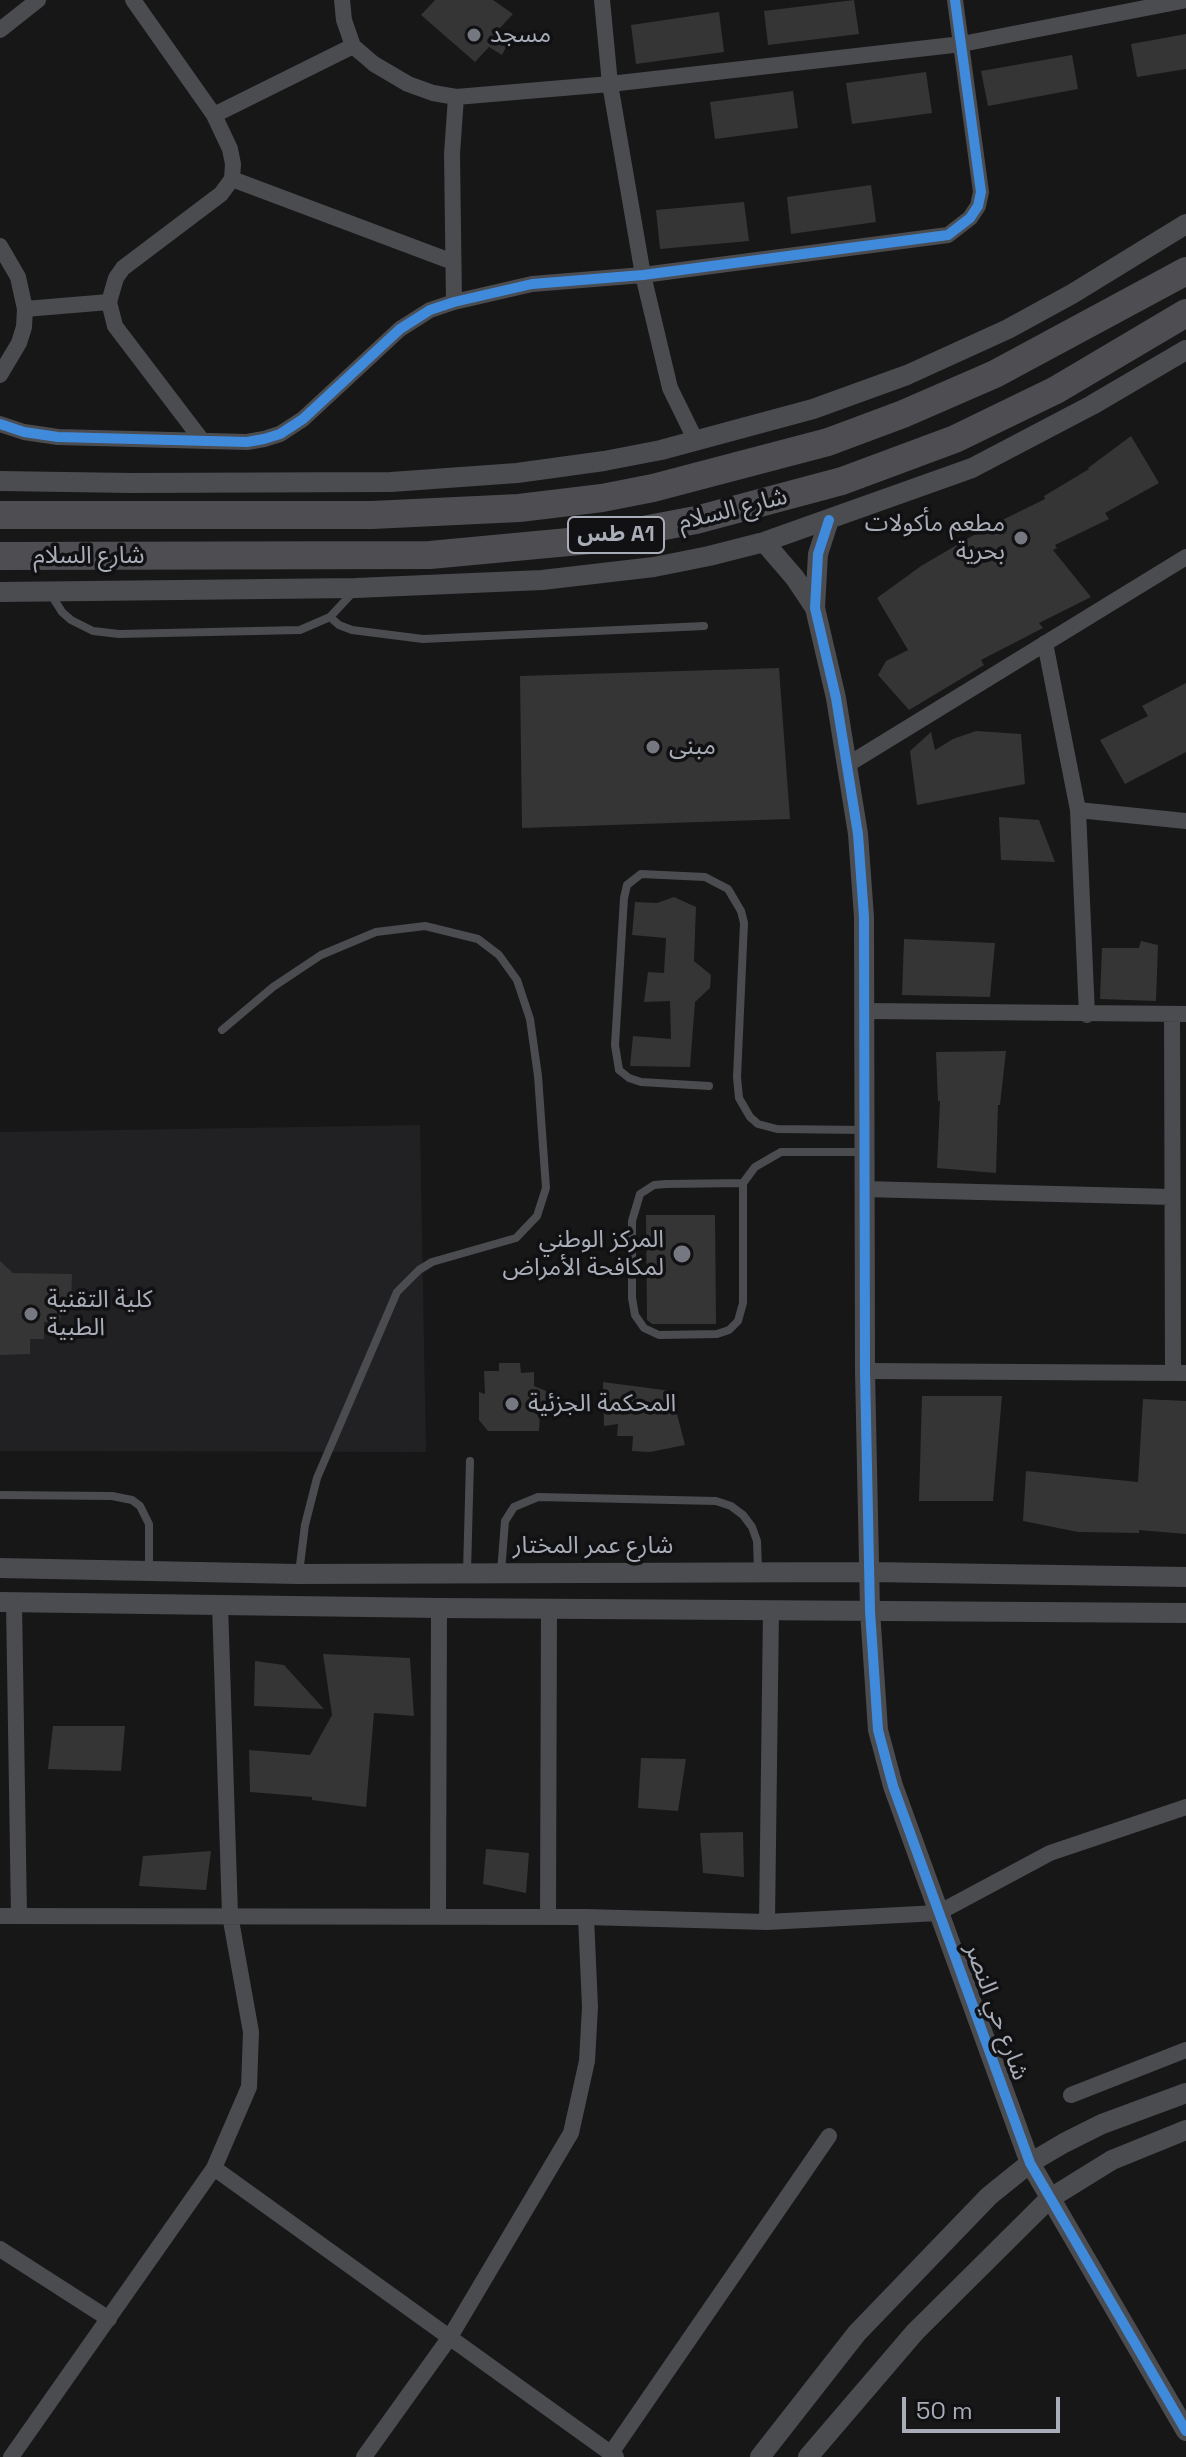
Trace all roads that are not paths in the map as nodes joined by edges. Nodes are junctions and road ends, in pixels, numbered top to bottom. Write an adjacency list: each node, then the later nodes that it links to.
1 (38, 0): 7 (street)
2 (133, 0): 12 (street)
3 (342, 0): 9 (street)
4 (602, 0): 10 (street)
5 (955, 0): 8 (street)
6 (1186, 0): 8 (street)
7 (0, 30)
8 (962, 44): 10 (street); 18 (street)
9 (353, 46): 11 (street); 12 (street)
10 (610, 84): 11 (street); 18 (street)
11 (456, 97): 16 (street)
12 (214, 115): 13 (street)
13 (232, 179): 16 (street); 19 (street)
14 (1186, 224): 27 (street)
15 (0, 246): 21 (street)
16 (453, 262): 20 (street)
17 (1186, 271): 29 (highway, شارع السلام)
18 (643, 275): 20 (street); 27 (street)
19 (109, 302): 21 (street); 26 (street)
20 (454, 302): 26 (street)
21 (25, 309): 24 (street)
22 (1186, 313): 32 (highway, شارع السلام / طس A1)
23 (1186, 350): 30 (street)
24 (0, 375)
25 (0, 424): 26 (street)
26 (201, 439)
27 (695, 439): 28 (street)
28 (0, 481)
29 (0, 515)
30 (829, 520): 31 (street); 37 (street)
31 (764, 542): 34 (street); 37 (street)
32 (0, 556)
33 (1184, 561): 40 (street)
34 (356, 588): 35 (street); 38 (lane)
35 (49, 591): 36 (street); 38 (lane)
36 (0, 592)
37 (815, 608): 41 (street, شارع حي النصر)
38 (330, 617): 39 (lane)
39 (704, 626)
40 (1045, 643): 41 (street); 42 (street)
41 (847, 765): 44 (street, شارع حي النصر)
42 (1078, 810): 43 (street); 45 (street)
43 (1186, 821)
44 (865, 1011): 45 (street); 49 (street, شارع حي النصر)
45 (1087, 1015): 46 (street)
46 (1179, 1015): 53 (street)
47 (222, 1030): 64 (lane)
48 (709, 1086): 49 (lane)
49 (863, 1130): 50 (street, شارع حي النصر)
50 (863, 1152): 51 (lane); 52 (street, شارع حي النصر)
51 (743, 1183): 51 (lane)
52 (863, 1189): 53 (street); 54 (street, شارع حي النصر)
53 (1172, 1197): 55 (street)
54 (865, 1371): 55 (street); 61 (street, شارع حي النصر)
55 (1180, 1373)
56 (470, 1461): 62 (lane)
57 (0, 1495): 59 (lane)
58 (0, 1568): 59 (street, شارع عمر المختار)
59 (149, 1570): 64 (street, شارع عمر المختار)
60 (758, 1572): 61 (street, شارع عمر المختار); 63 (street, شارع عمر المختار); 63 (lane)
61 (870, 1572): 65 (street, شارع عمر المختار); 73 (street, شارع حي النصر)
62 (467, 1573): 63 (street, شارع عمر المختار); 64 (street, شارع عمر المختار)
63 (501, 1573)
64 (298, 1574): 69 (street)
65 (1151, 1577): 66 (street, شارع عمر المختار); 74 (street)
66 (1186, 1577)
67 (7, 1602): 68 (street); 80 (street)
68 (220, 1604): 69 (street); 78 (street)
69 (297, 1607): 71 (street)
70 (549, 1607): 71 (street); 72 (street); 82 (street)
71 (439, 1608): 81 (street)
72 (771, 1610): 73 (street); 84 (street)
73 (870, 1611): 74 (street); 77 (street, شارع حي النصر)
74 (1151, 1613): 75 (street)
75 (1186, 1613)
76 (1186, 1807): 77 (street)
77 (938, 1913): 84 (street); 90 (street, شارع حي النصر)
78 (230, 1915): 80 (street); 81 (street); 91 (street)
79 (0, 1916): 80 (street)
80 (19, 1916)
81 (438, 1916): 82 (street)
82 (548, 1917): 83 (street)
83 (586, 1917): 84 (street); 95 (street)
84 (767, 1922)
85 (1186, 2050): 87 (street)
86 (1186, 2093): 90 (street)
87 (1071, 2095)
88 (1186, 2130): 92 (street)
89 (829, 2136): 98 (street)
90 (1030, 2163): 92 (street, شارع حي النصر); 101 (street)
91 (214, 2168): 94 (street); 95 (street)
92 (1049, 2199): 96 (street, شارع حي النصر); 102 (street)
93 (0, 2249): 94 (street)
94 (109, 2319): 99 (street)
95 (450, 2337): 98 (street); 100 (street)
96 (1179, 2404): 97 (street, شارع حي النصر)
97 (1186, 2431)
98 (614, 2455)
99 (11, 2457)
100 (364, 2457)
101 (760, 2457)
102 (808, 2457)

